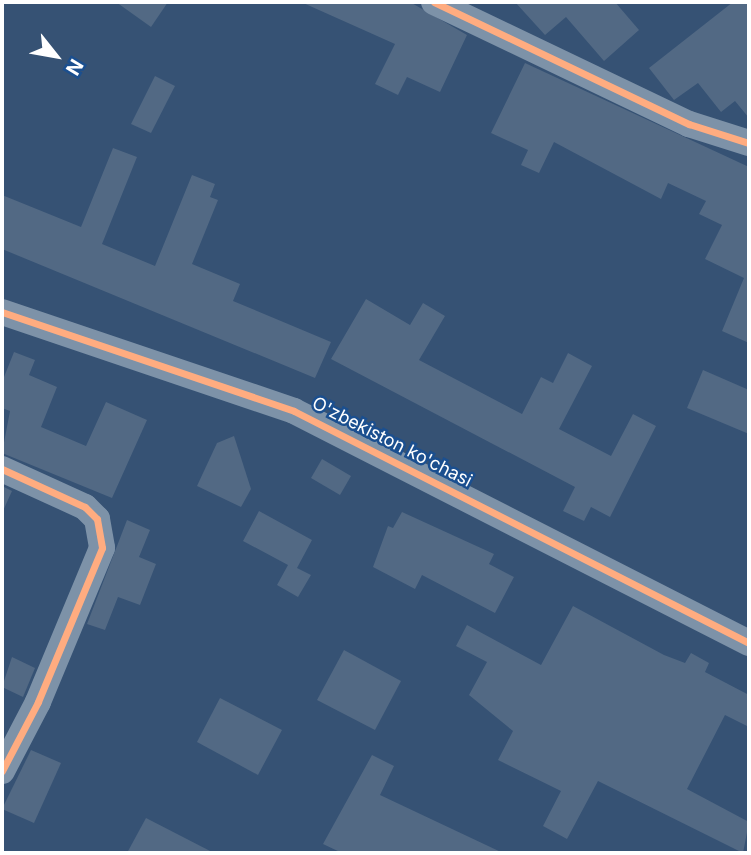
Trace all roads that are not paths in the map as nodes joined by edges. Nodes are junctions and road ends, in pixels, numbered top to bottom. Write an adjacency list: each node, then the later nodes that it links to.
1 (434, 2): 2 (street)
2 (749, 143)
3 (2, 312): 5 (street, O'zbekiston ko'chasi)
4 (2, 469): 6 (street)
5 (749, 643)
6 (2, 771)

